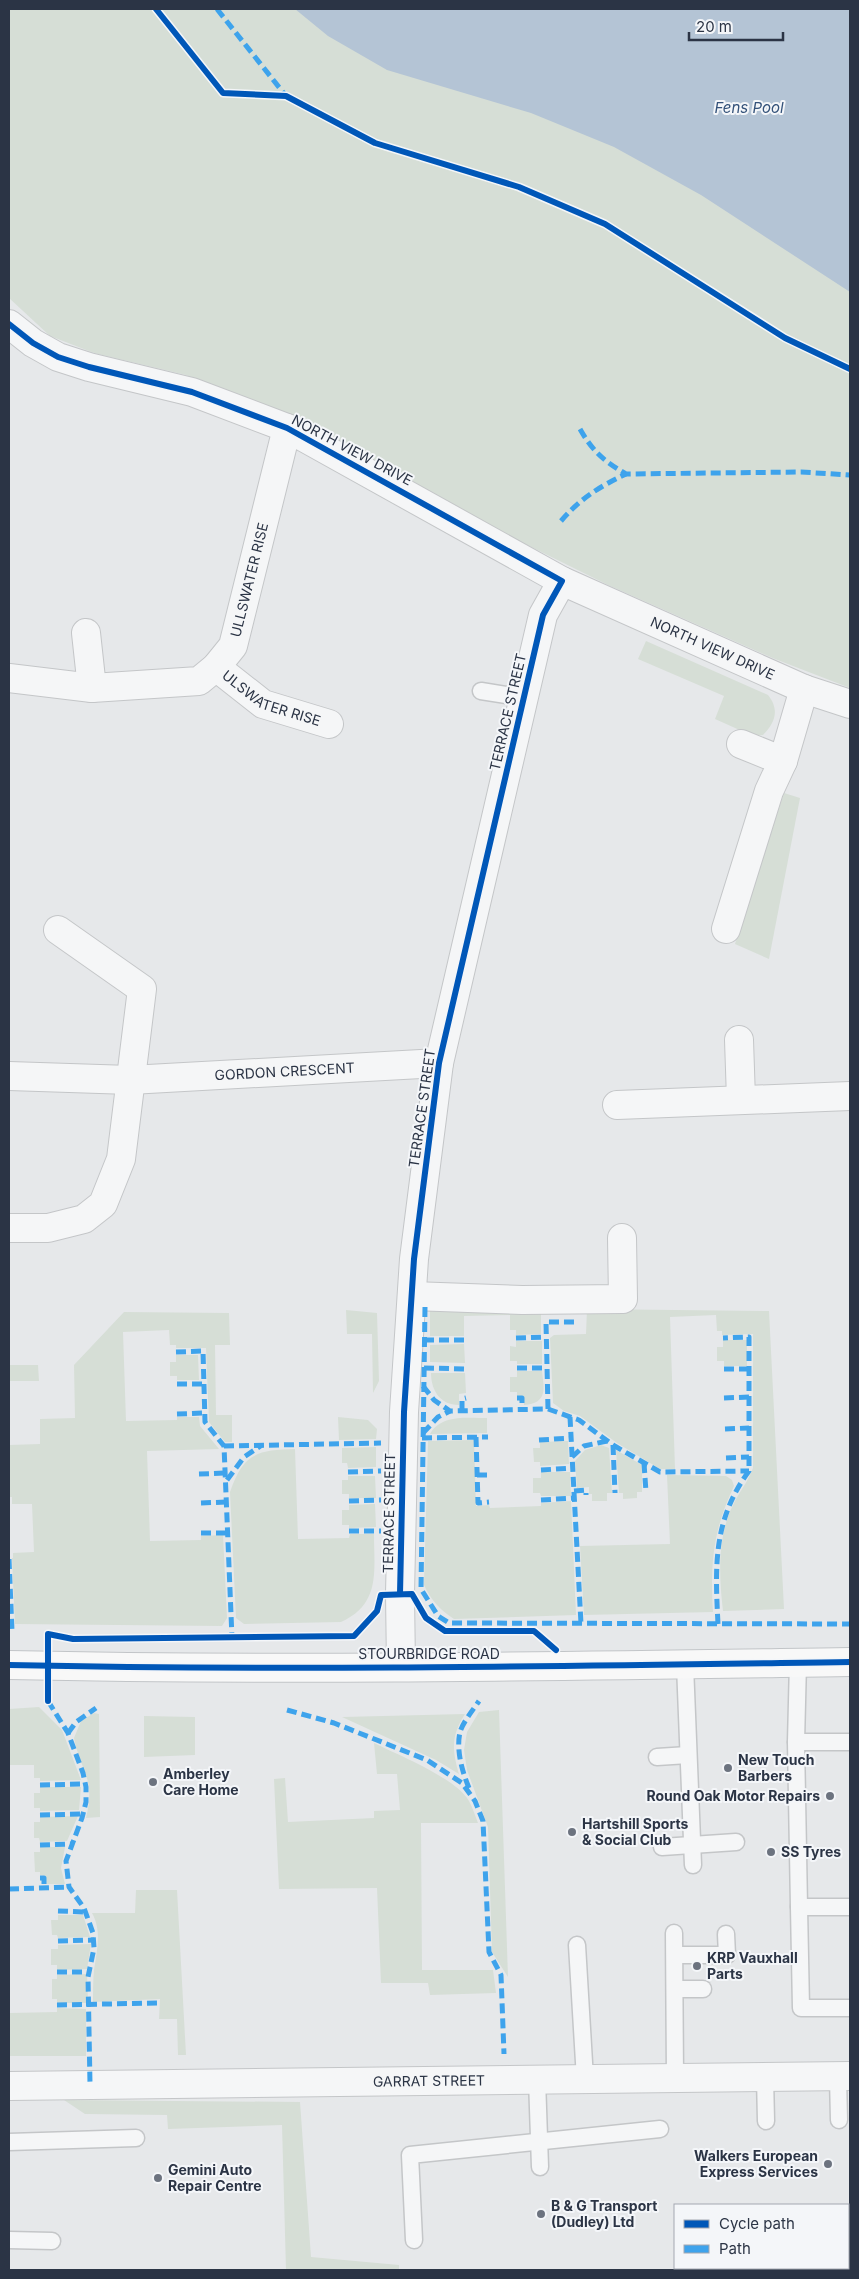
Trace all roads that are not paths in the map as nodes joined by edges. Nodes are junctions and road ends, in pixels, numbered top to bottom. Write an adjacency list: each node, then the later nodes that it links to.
1 (9, 324): 2 (street, NORTH VIEW DRIVE)
2 (287, 428): 3 (street, NORTH VIEW DRIVE); 5 (street, ULLSWATER RISE)
3 (562, 581): 8 (street, NORTH VIEW DRIVE); 10 (street, TERRACE STREET)
4 (86, 633): 7 (street)
5 (216, 668): 7 (street, ULLSWATER RISE); 12 (street, ULSWATER RISE)
6 (9, 678): 7 (street, ULLSWATER RISE)
7 (92, 688)
8 (804, 690): 11 (street, NORTH VIEW DRIVE); 14 (street)
9 (482, 691): 10 (lane)
10 (524, 698): 18 (street, TERRACE STREET)
11 (850, 704)
12 (329, 724)
13 (741, 744): 14 (street)
14 (783, 761): 15 (street)
15 (726, 929)
16 (58, 930): 20 (street)
17 (739, 1040): 22 (street)
18 (439, 1063): 20 (street, GORDON CRESCENT); 26 (street, TERRACE STREET)
19 (9, 1076): 20 (street, GORDON CRESCENT)
20 (130, 1080): 24 (street)
21 (850, 1096): 22 (street)
22 (741, 1099): 23 (street)
23 (617, 1105)
24 (9, 1228)
25 (622, 1238): 26 (street)
26 (412, 1296): 31 (street, TERRACE STREET)
27 (798, 1662): 28 (main road, STOURBRIDGE ROAD); 30 (main road, STOURBRIDGE ROAD); 32 (lane)
28 (850, 1662)
29 (9, 1665): 31 (main road, STOURBRIDGE ROAD)
30 (685, 1665): 31 (main road, STOURBRIDGE ROAD); 34 (lane)
31 (402, 1667)
32 (796, 1742): 33 (lane); 40 (lane)
33 (850, 1742)
34 (688, 1755): 35 (lane); 37 (lane)
35 (657, 1757)
36 (736, 1842): 37 (lane)
37 (692, 1846): 38 (lane); 39 (lane)
38 (662, 1848)
39 (693, 1865)
40 (799, 1907): 41 (lane); 48 (lane)
41 (850, 1908)
42 (674, 1933): 45 (lane)
43 (726, 1934): 45 (lane)
44 (577, 1945): 53 (lane)
45 (675, 1955): 46 (lane)
46 (675, 1989): 47 (lane); 51 (lane)
47 (703, 1989)
48 (850, 2008)
49 (844, 2076): 50 (street, GARRAT STREET); 55 (lane)
50 (765, 2077): 51 (street, GARRAT STREET); 56 (lane)
51 (675, 2078): 53 (street, GARRAT STREET)
52 (537, 2079): 53 (street, GARRAT STREET); 54 (street, GARRAT STREET); 60 (lane)
53 (585, 2079)
54 (9, 2086)
55 (839, 2120)
56 (766, 2121)
57 (660, 2129): 60 (lane)
58 (136, 2138): 59 (lane)
59 (9, 2142)
60 (539, 2142): 61 (lane); 63 (lane)
61 (540, 2166)
62 (9, 2240): 64 (lane)
63 (414, 2240)
64 (52, 2241)

